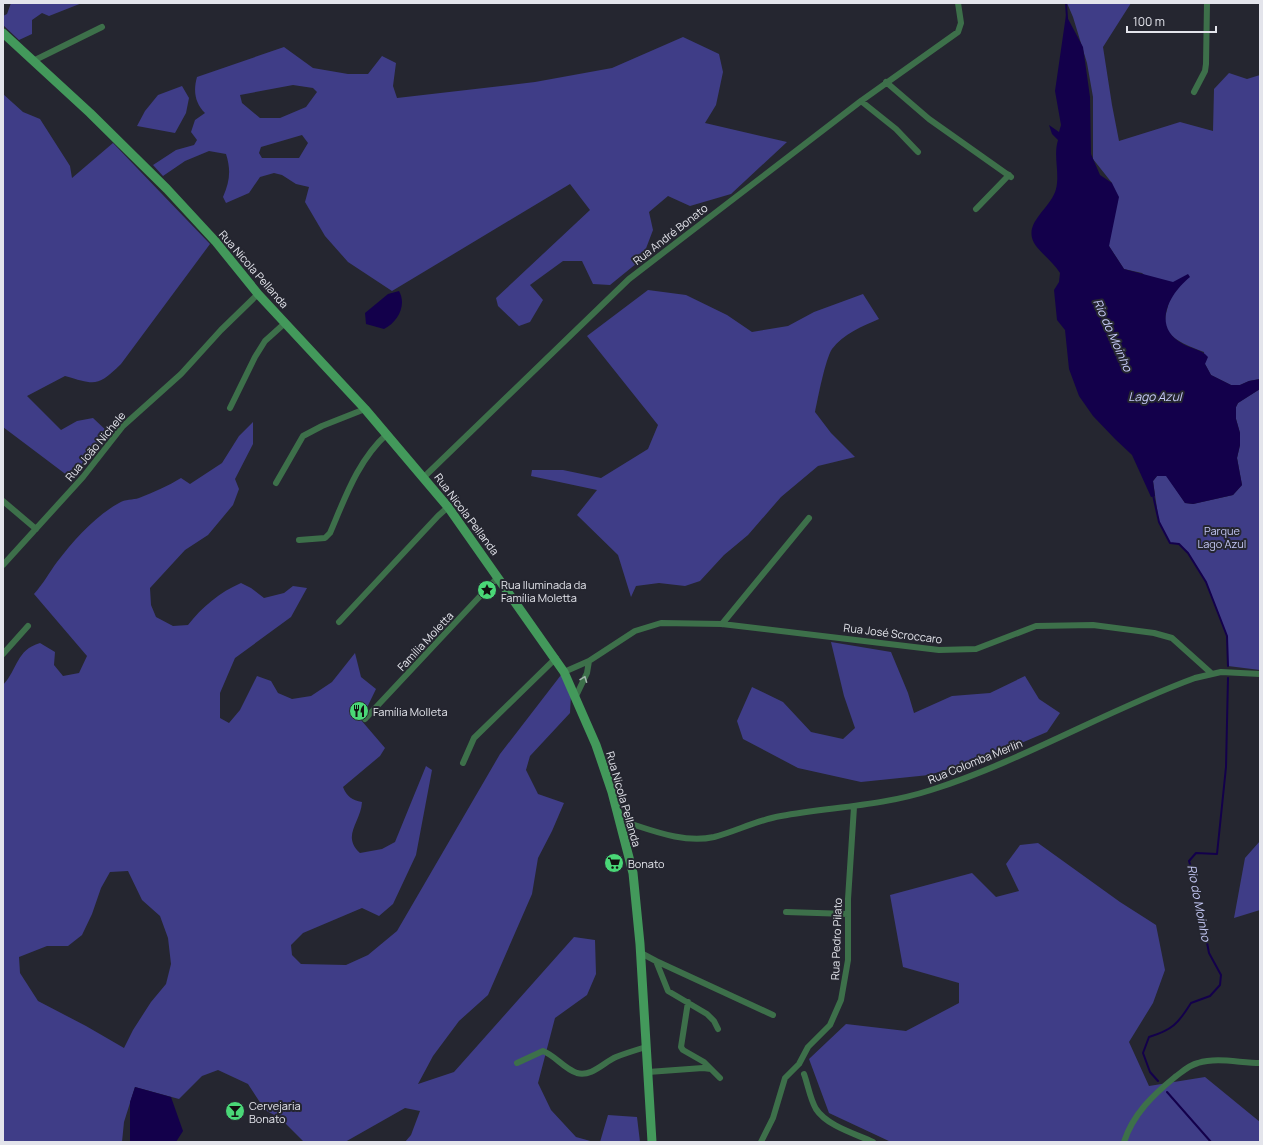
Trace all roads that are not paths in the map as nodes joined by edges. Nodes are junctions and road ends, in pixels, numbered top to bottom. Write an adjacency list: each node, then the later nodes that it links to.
1 (958, 3): 6 (street, Rua André Bonato)
2 (1207, 3): 7 (street)
3 (102, 27): 5 (street)
4 (3, 33): 5 (main road, Rua Nicola Pellanda)
5 (33, 61): 11 (main road, Rua Nicola Pellanda)
6 (886, 82): 8 (street, Rua André Bonato); 10 (street)
7 (1194, 92)
8 (860, 101): 9 (street); 16 (street, Rua André Bonato)
9 (918, 152)
10 (976, 209)
11 (258, 294): 12 (main road, Rua Nicola Pellanda); 21 (street, Rua João Nichele)
12 (284, 323): 13 (street); 14 (main road, Rua Nicola Pellanda)
13 (230, 408)
14 (365, 409): 15 (main road, Rua Nicola Pellanda); 17 (street)
15 (387, 434): 16 (main road, Rua Nicola Pellanda); 22 (street)
16 (424, 477): 19 (main road, Rua Nicola Pellanda)
17 (276, 483)
18 (3, 500): 21 (street)
19 (448, 507): 24 (main road, Rua Nicola Pellanda); 25 (street)
20 (809, 518): 26 (street)
21 (36, 529): 23 (street, Rua João Nichele)
22 (299, 540)
23 (3, 565)
24 (498, 577): 29 (main road, Rua Nicola Pellanda); 35 (street, Família Moletta)
25 (339, 622)
26 (722, 624): 30 (street, Rua José Scroccaro); 32 (street, Rua José Scroccaro)
27 (28, 626): 28 (street)
28 (3, 654)
29 (556, 658): 31 (main road, Rua Nicola Pellanda); 36 (street)
30 (589, 660): 31 (street, Rua José Scroccaro); 34 (street, one-way to 30)
31 (564, 672): 34 (main road, Rua Nicola Pellanda)
32 (1211, 673): 33 (street, Rua Colomba Merlin); 37 (street, Rua Colomba Merlin)
33 (1260, 674)
34 (576, 696): 38 (main road, Rua Nicola Pellanda)
35 (365, 719)
36 (463, 763)
37 (854, 807): 38 (street, Rua Colomba Merlin); 40 (street, Rua Pedro Pilato)
38 (619, 820): 41 (main road, Rua Nicola Pellanda)
39 (786, 912): 40 (street)
40 (848, 914): 54 (street, Rua Pedro Pilato)
41 (641, 953): 42 (street); 46 (main road, Rua Nicola Pellanda)
42 (656, 962): 43 (street); 44 (street)
43 (688, 1002): 45 (street); 49 (street)
44 (773, 1016)
45 (718, 1029)
46 (646, 1048): 47 (street); 50 (main road, Rua Nicola Pellanda)
47 (517, 1063)
48 (1260, 1063): 56 (street)
49 (711, 1069): 50 (street); 52 (street)
50 (648, 1072): 53 (main road, Rua Nicola Pellanda)
51 (804, 1074): 55 (street)
52 (720, 1078)
53 (652, 1142)
54 (760, 1142)
55 (873, 1142)
56 (1124, 1142)

